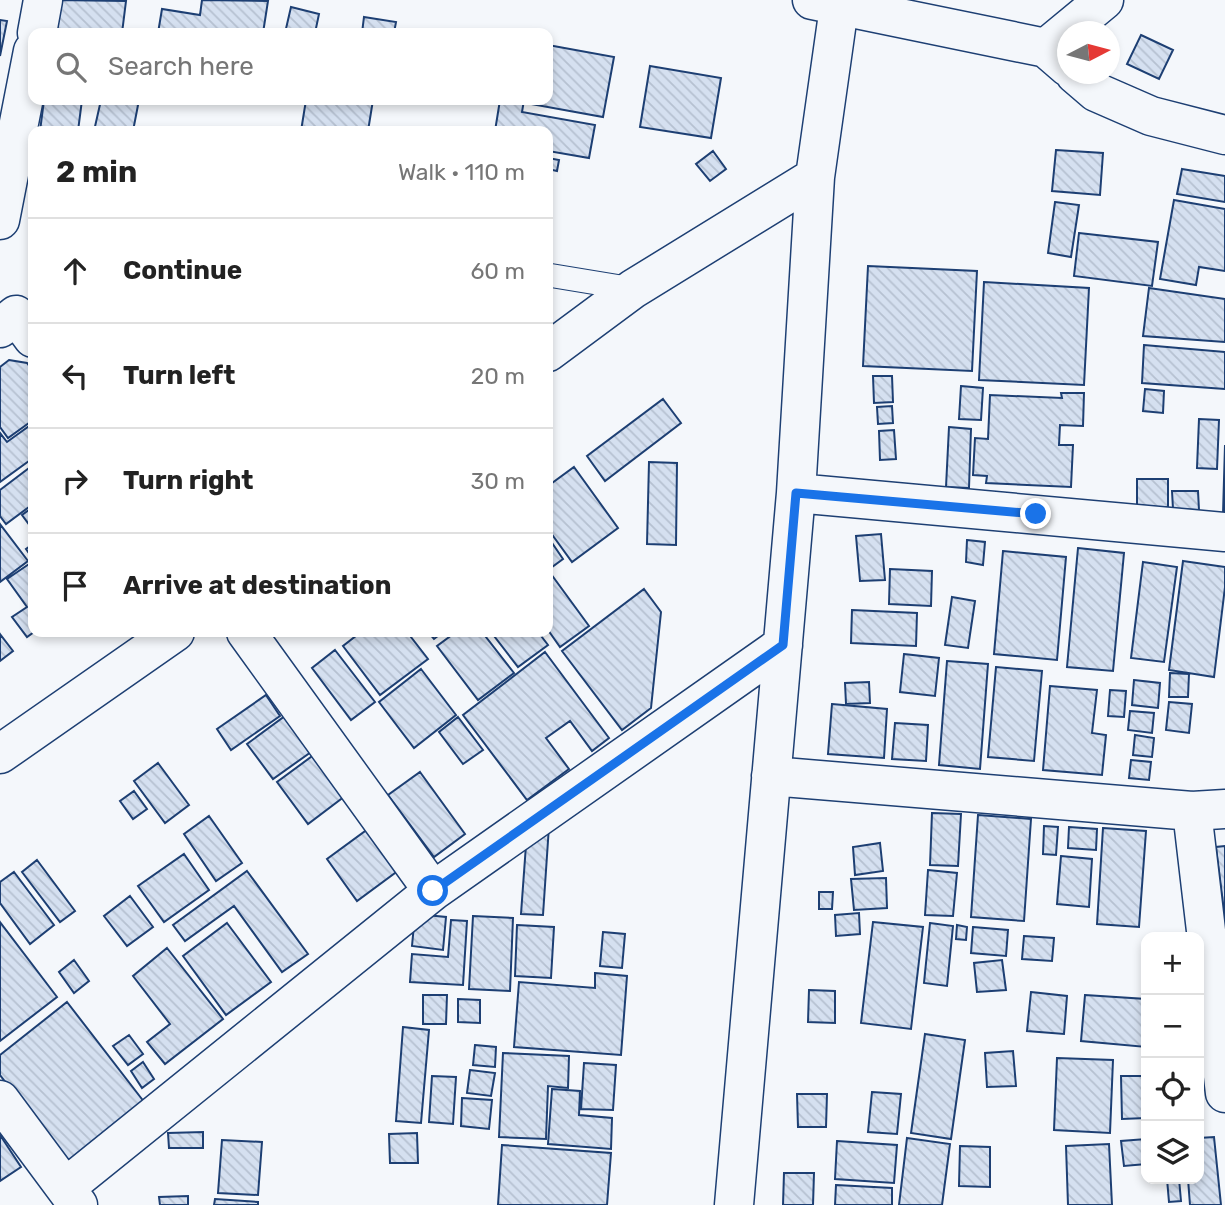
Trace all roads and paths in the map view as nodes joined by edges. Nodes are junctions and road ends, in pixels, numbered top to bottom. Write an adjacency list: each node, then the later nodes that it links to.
1 (43, 0): 5 (street)
2 (1104, 0): 4 (street)
3 (830, 2): 6 (street); 10 (street)
4 (1087, 21)
5 (38, 28)
6 (1057, 57)
7 (28, 84): 11 (street)
8 (1087, 84): 9 (street)
9 (1225, 135)
10 (815, 177): 14 (street); 18 (street)
11 (13, 183): 12 (street)
12 (0, 220)
13 (553, 276): 14 (lane)
14 (633, 289): 17 (street)
15 (0, 328): 16 (street)
16 (28, 331)
17 (553, 348)
18 (796, 493): 19 (street); 22 (street)
19 (1225, 532)
20 (169, 637): 23 (street)
21 (250, 637): 26 (street)
22 (783, 645): 24 (street); 26 (street)
23 (0, 754)
24 (771, 776): 25 (street); 30 (street)
25 (1209, 810): 27 (street)
26 (433, 891): 29 (street)
27 (1225, 1093)
28 (0, 1100): 29 (street)
29 (72, 1196)
30 (734, 1205)

